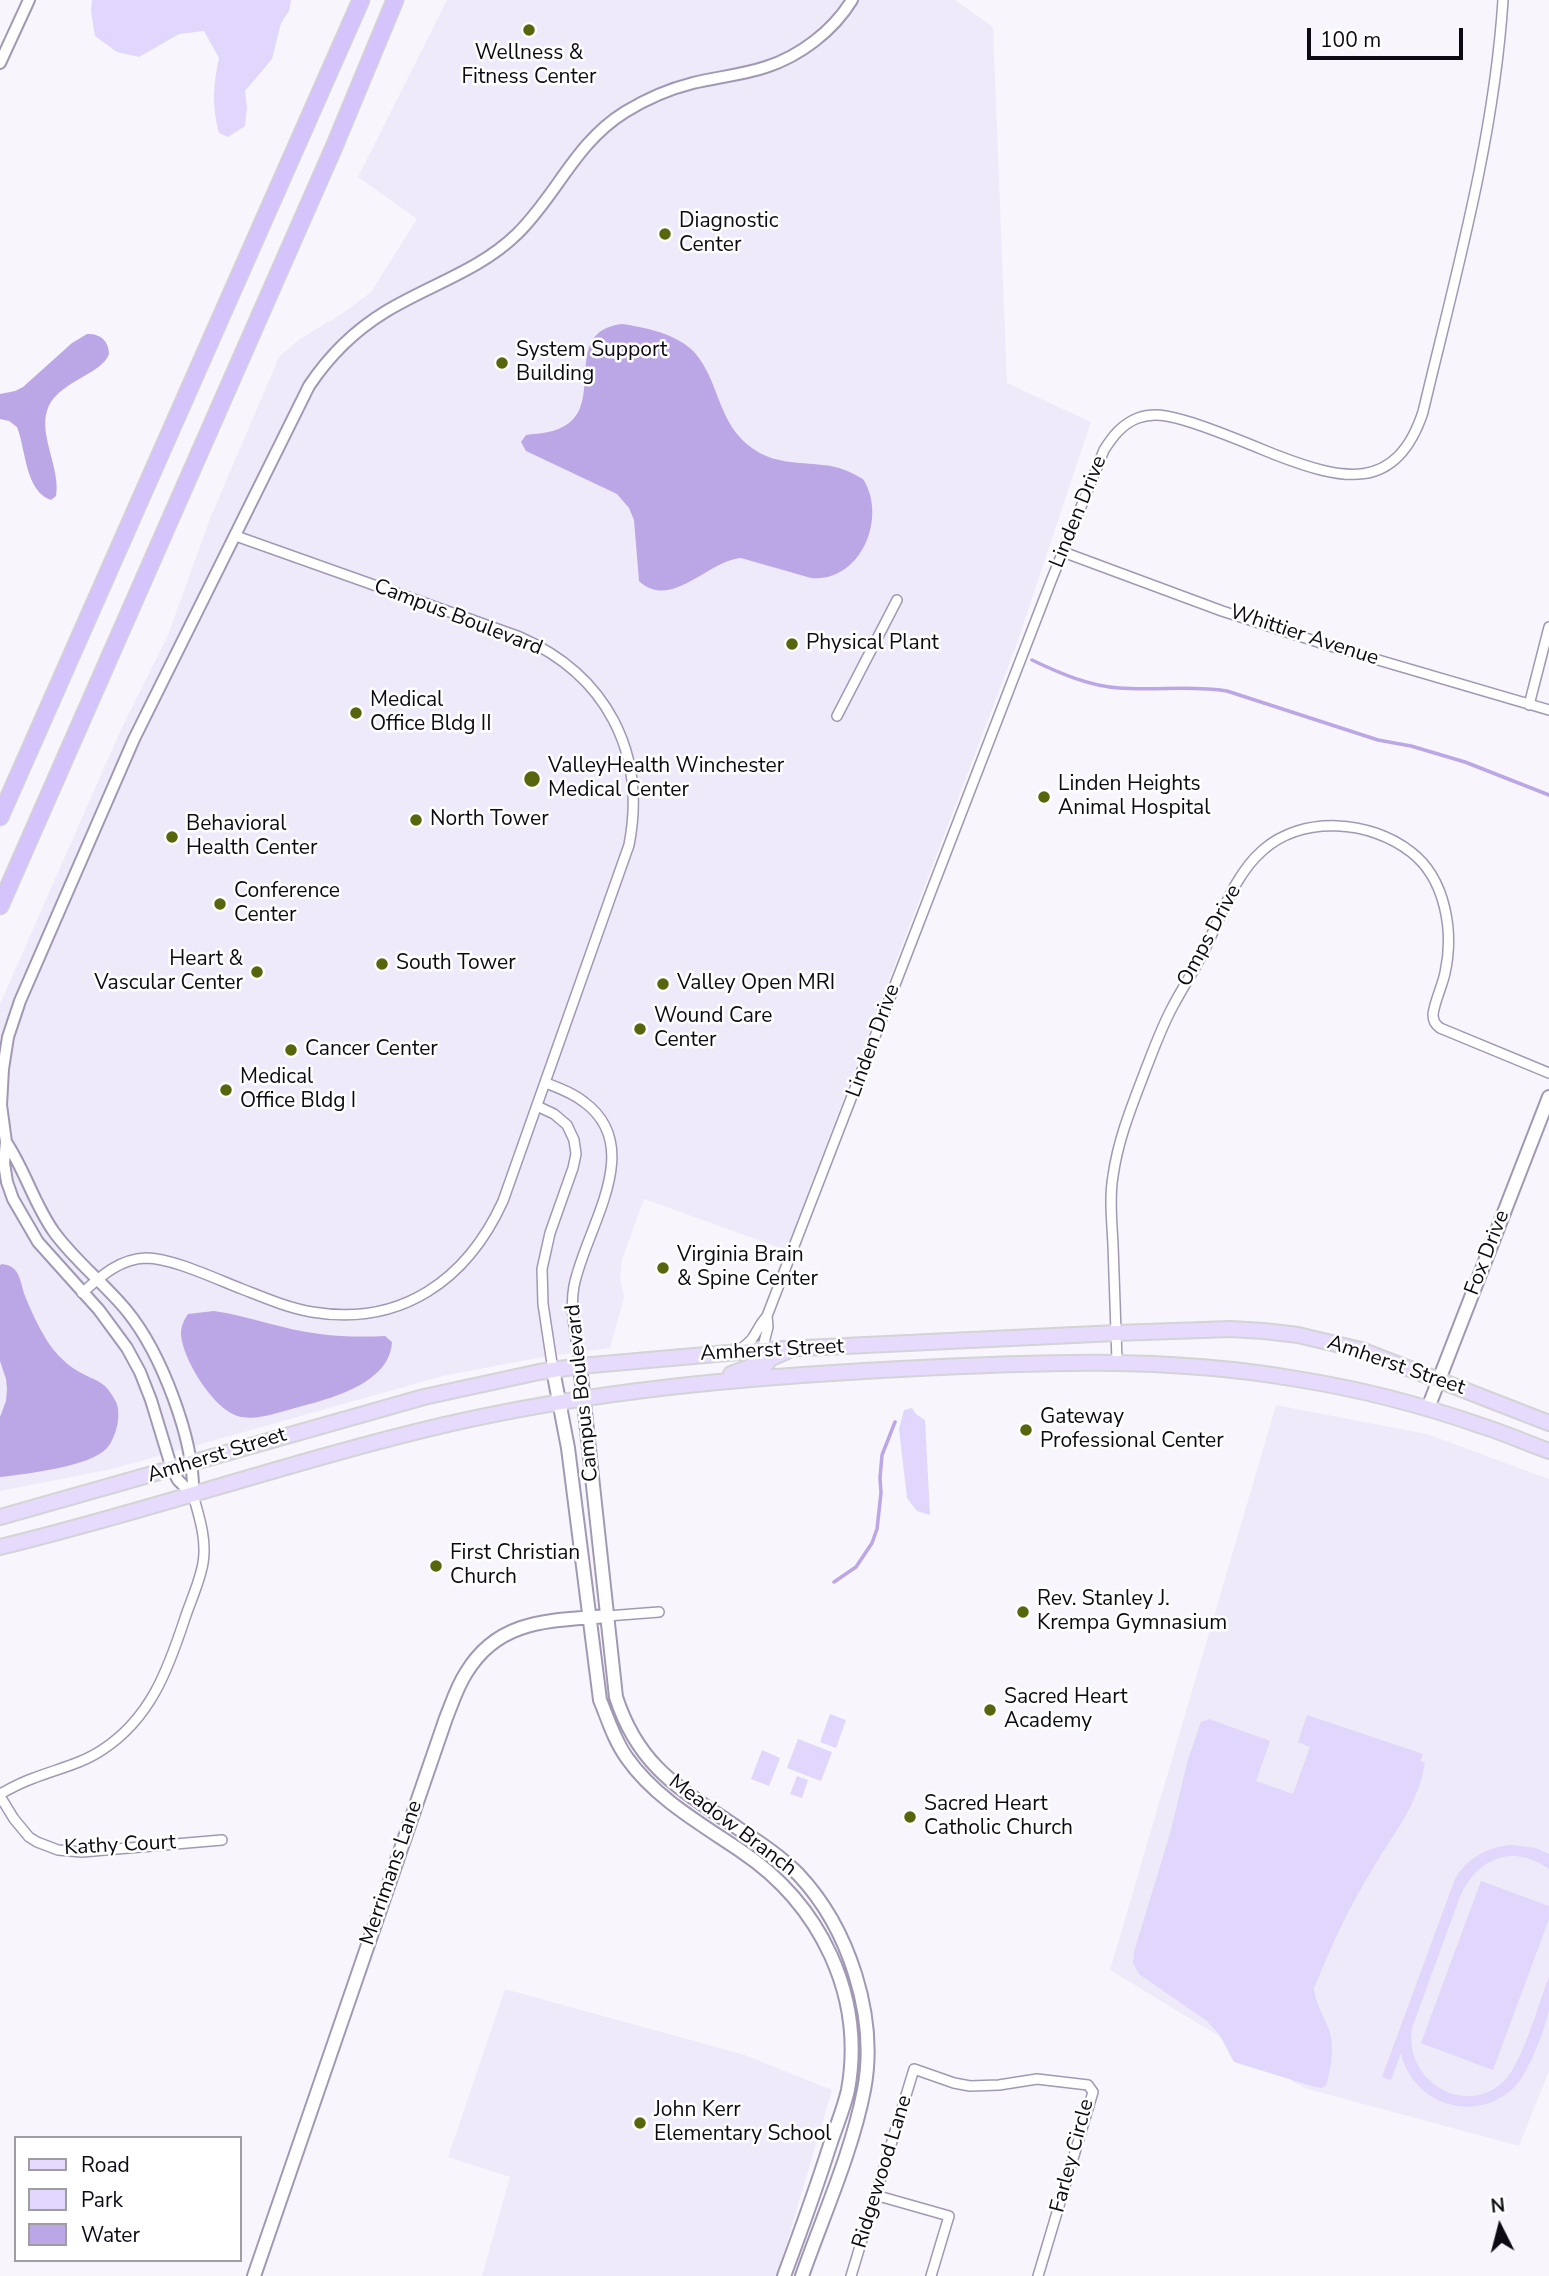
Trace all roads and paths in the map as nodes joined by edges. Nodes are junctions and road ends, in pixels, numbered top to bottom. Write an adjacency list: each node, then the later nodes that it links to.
1 (29, 0): 7 (street)
2 (360, 0): 16 (highway)
3 (395, 0): 8 (highway)
4 (406, 0): 8 (highway)
5 (852, 0): 9 (street)
6 (1503, 0): 10 (street, Linden Drive)
7 (0, 63)
8 (353, 102): 17 (highway)
9 (236, 536): 19 (street, Campus Boulevard); 22 (street)
10 (1063, 552): 13 (street, Whittier Avenue); 25 (street, Linden Drive)
11 (897, 600): 15 (street)
12 (1549, 627): 13 (street)
13 (1529, 705): 14 (street, Whittier Avenue)
14 (1549, 710)
15 (837, 716)
16 (0, 817)
17 (0, 906)
18 (1549, 1073): 26 (street, Omps Drive)
19 (546, 1083): 21 (street, Campus Boulevard); 31 (street, Campus Boulevard)
20 (1549, 1097): 34 (main road, Fox Drive)
21 (537, 1106): 23 (street, Campus Boulevard); 32 (street, Campus Boulevard)
22 (6, 1142): 23 (street); 24 (street)
23 (97, 1279): 24 (street, Campus Boulevard); 43 (street)
24 (82, 1293): 44 (street)
25 (768, 1316): 28 (street, Linden Drive); 29 (street, Linden Drive)
26 (1116, 1333): 27 (main road, Amherst Street); 30 (street, Omps Drive); 34 (main road, Amherst Street)
27 (795, 1349): 28 (main road, Amherst Street); 33 (main road)
28 (762, 1350): 29 (main road, Amherst Street); 35 (main road)
29 (736, 1352): 31 (main road, Amherst Street)
30 (1117, 1361): 33 (main road, Amherst Street); 38 (main road, Amherst Street)
31 (580, 1366): 32 (main road, Amherst Street); 36 (main road, Campus Boulevard)
32 (553, 1370): 37 (main road, Campus Boulevard); 43 (main road, Amherst Street)
33 (756, 1377): 35 (main road, Amherst Street)
34 (1439, 1380): 38 (main road, Fox Drive); 39 (main road, Amherst Street)
35 (703, 1382): 36 (main road, Amherst Street)
36 (584, 1398): 37 (main road, Amherst Street); 49 (main road, Campus Boulevard)
37 (560, 1402): 45 (main road, Amherst Street); 50 (main road, Campus Boulevard)
38 (1428, 1408): 40 (main road, Amherst Street)
39 (1549, 1423)
40 (1503, 1434): 41 (main road); 42 (main road, Amherst Street)
41 (1549, 1441)
42 (1549, 1451)
43 (192, 1463): 44 (main road, Amherst Street); 45 (street)
44 (172, 1469): 45 (street); 46 (main road, Amherst Street)
45 (193, 1495): 47 (main road, Amherst Street); 51 (street)
46 (0, 1517)
47 (0, 1547)
48 (659, 1612): 49 (street, Merrimans Lane)
49 (607, 1616): 50 (main road, Merrimans Lane); 57 (main road, Meadow Branch)
50 (589, 1618): 55 (main road, Merrimans Lane); 56 (main road, Meadow Branch)
51 (0, 1795): 52 (street, Kathy Court)
52 (222, 1840)
53 (915, 2069): 54 (street, Ridgewood Lane); 60 (street, Farley Circle)
54 (875, 2195): 58 (street, Ridgewood Lane); 59 (street)
55 (254, 2276)
56 (784, 2276)
57 (802, 2276)
58 (851, 2276)
59 (931, 2276)
60 (1038, 2276)

